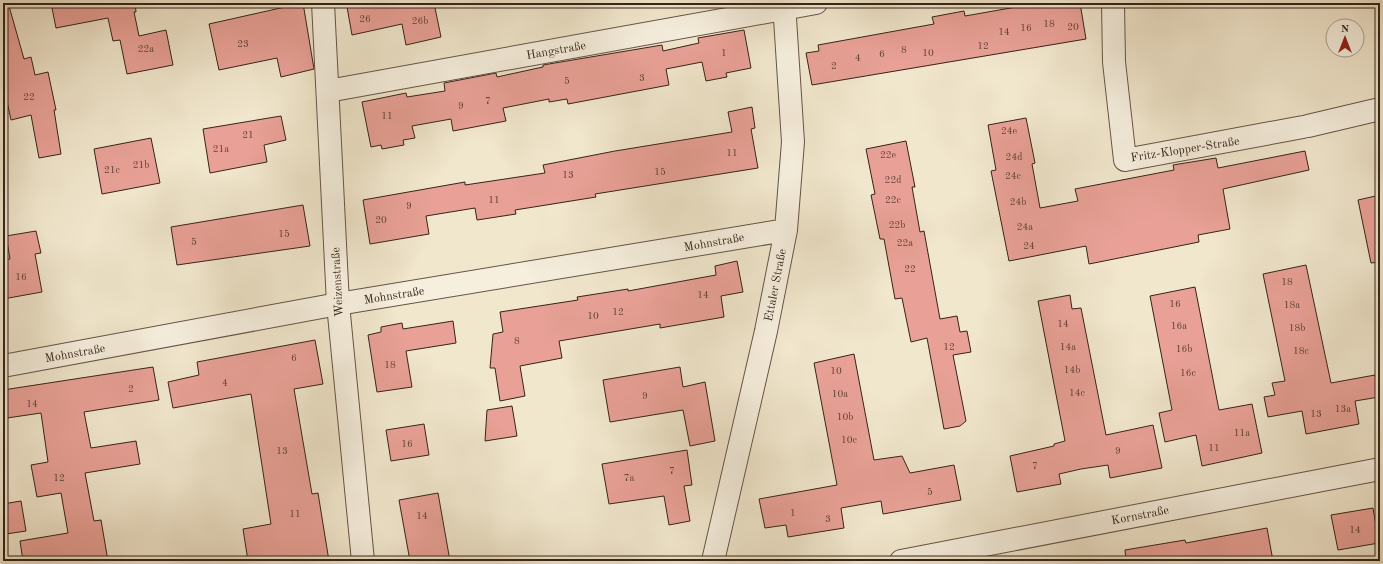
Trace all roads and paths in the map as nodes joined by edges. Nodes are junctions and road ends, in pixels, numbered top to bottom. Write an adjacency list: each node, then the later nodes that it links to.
1 (323, 3): 5 (street, Weizenstraße)
2 (816, 3): 4 (street)
3 (1113, 3): 6 (street, Fritz-Klopper-Straße)
4 (784, 6): 5 (street, Hangstraße); 7 (street, Ettaler Straße)
5 (328, 91): 8 (street, Weizenstraße)
6 (1380, 110)
7 (786, 230): 8 (street, Mohnstraße); 12 (street, Ettaler Straße)
8 (338, 304): 9 (street, Mohnstraße); 11 (street, Weizenstraße)
9 (3, 366)
10 (1380, 469): 13 (street, Kornstraße)
11 (363, 561)
12 (713, 561)
13 (901, 561)

